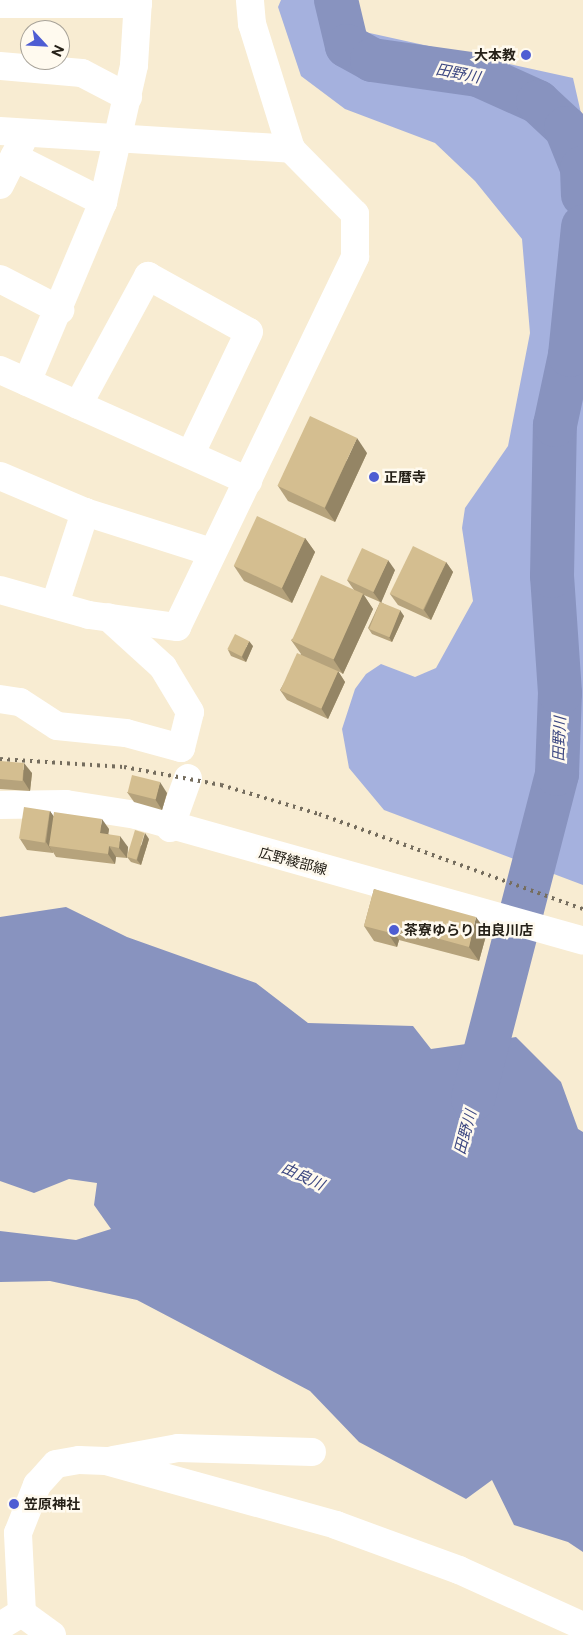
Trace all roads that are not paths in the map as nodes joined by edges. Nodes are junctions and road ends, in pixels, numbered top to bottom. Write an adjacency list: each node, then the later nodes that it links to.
1 (250, 0): 8 (street)
2 (138, 2): 3 (street); 5 (street)
3 (0, 4)
4 (0, 66): 5 (street)
5 (128, 97): 7 (street)
6 (13, 132): 7 (street); 9 (street)
7 (119, 138): 8 (street); 11 (street)
8 (291, 149): 19 (street)
9 (14, 157): 10 (street); 11 (street)
10 (0, 185)
11 (103, 202): 13 (street)
12 (0, 279): 13 (street)
13 (60, 310): 15 (street)
14 (0, 370): 15 (street)
15 (27, 382): 16 (street)
16 (78, 405): 17 (street); 17 (street)
17 (190, 455): 19 (street)
18 (0, 476): 20 (street)
19 (248, 481): 21 (street)
20 (85, 512): 21 (street); 23 (street)
21 (211, 552): 24 (street)
22 (0, 590): 23 (street)
23 (55, 604): 24 (street)
24 (108, 617): 25 (street)
25 (0, 699)
26 (188, 778): 28 (street)
27 (0, 804): 28 (street, 広野綾部線)
28 (170, 828): 29 (street, 広野綾部線)
29 (583, 941)
30 (312, 1452): 31 (street)
31 (106, 1461): 32 (street); 33 (street)
32 (10, 1624): 34 (street)
33 (583, 1626)
34 (52, 1635)

